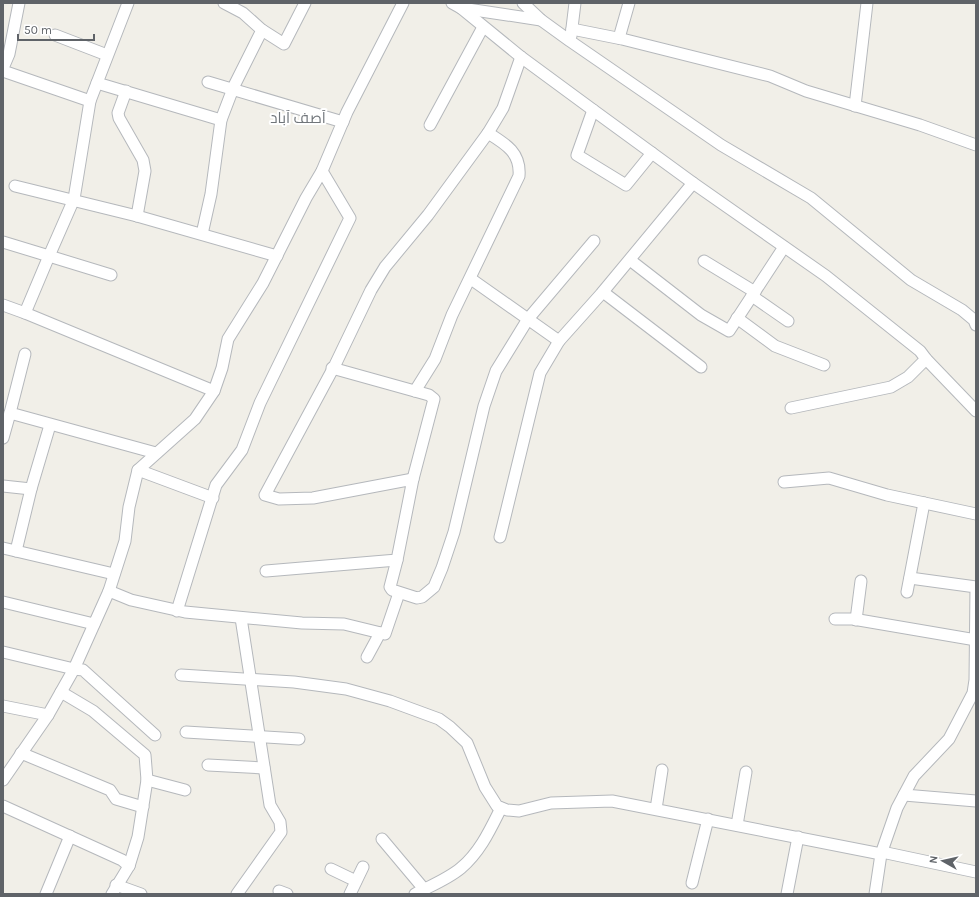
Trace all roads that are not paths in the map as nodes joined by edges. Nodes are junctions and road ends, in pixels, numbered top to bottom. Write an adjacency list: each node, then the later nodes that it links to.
1 (19, 3): 20 (street)
2 (128, 3): 18 (street)
3 (224, 3): 14 (street)
4 (305, 3): 14 (street)
5 (403, 3): 29 (street)
6 (523, 3): 11 (street)
7 (575, 3): 13 (street)
8 (629, 3): 16 (street)
9 (867, 3): 26 (street)
10 (457, 6): 11 (street); 12 (street)
11 (541, 20): 17 (street)
12 (482, 27): 19 (street); 30 (street)
13 (572, 29): 16 (street); 17 (street)
14 (262, 30): 23 (street)
15 (55, 36): 18 (street)
16 (619, 38): 26 (street)
17 (570, 41): 56 (street)
18 (107, 56): 21 (street)
19 (521, 56): 27 (street); 31 (street)
20 (3, 70): 25 (street)
21 (97, 82): 24 (street); 25 (street)
22 (208, 82): 23 (street)
23 (233, 88): 28 (street); 29 (street)
24 (126, 91): 28 (street); 38 (street)
25 (90, 101): 37 (street)
26 (855, 106): 32 (street)
27 (593, 110): 33 (street); 33 (street)
28 (220, 120): 39 (street)
29 (343, 122): 34 (street)
30 (430, 125)
31 (488, 133): 48 (street); 62 (street)
32 (976, 145)
33 (652, 153): 35 (street)
34 (322, 171): 44 (street); 76 (street)
35 (693, 183): 42 (street); 45 (street)
36 (15, 186): 37 (street)
37 (74, 199): 38 (street); 43 (street)
38 (137, 216): 39 (street)
39 (202, 234): 44 (street)
40 (594, 241): 54 (street)
41 (3, 242): 43 (street)
42 (784, 247): 50 (street); 59 (street)
43 (49, 256): 47 (street); 52 (street)
44 (277, 256): 63 (street)
45 (630, 260): 49 (street); 53 (street)
46 (704, 261): 50 (street)
47 (111, 275)
48 (471, 279): 54 (street); 64 (street)
49 (603, 292): 57 (street); 61 (street)
50 (753, 294): 53 (street); 55 (street)
51 (3, 305): 52 (street)
52 (25, 313): 63 (street)
53 (737, 318): 60 (street)
54 (528, 319): 57 (street); 88 (street)
55 (788, 321)
56 (976, 325)
57 (559, 341): 79 (street)
58 (25, 354): 67 (street)
59 (926, 359): 65 (street); 66 (street)
60 (824, 365)
61 (701, 367)
62 (332, 368): 64 (street); 72 (street)
63 (214, 391): 70 (street)
64 (415, 392): 72 (street)
65 (791, 408)
66 (976, 411)
67 (10, 413): 68 (street); 69 (street)
68 (50, 425): 70 (street); 75 (street)
69 (3, 438)
70 (156, 453): 71 (street)
71 (138, 470): 76 (street); 84 (street)
72 (413, 479): 82 (street)
73 (784, 482): 77 (street)
74 (3, 486): 75 (street)
75 (31, 489): 81 (street)
76 (213, 498): 91 (street)
77 (924, 503): 78 (street); 85 (street)
78 (976, 514)
79 (500, 537)
80 (3, 548): 81 (street)
81 (16, 551): 84 (street)
82 (397, 560): 83 (street); 88 (street)
83 (266, 571)
84 (114, 574): 87 (street)
85 (910, 578): 89 (street); 97 (street)
86 (861, 581): 94 (street)
87 (109, 591): 91 (street); 95 (street)
88 (399, 592): 96 (street)
89 (907, 592)
90 (3, 602): 95 (street)
91 (177, 611): 92 (street)
92 (241, 618): 96 (street); 102 (street)
93 (835, 619): 94 (street)
94 (856, 620): 97 (street)
95 (94, 624): 100 (street)
96 (380, 633): 99 (street)
97 (976, 640): 120 (street)
98 (3, 652): 100 (street)
99 (367, 657)
100 (74, 669): 103 (street); 107 (street)
101 (181, 675): 102 (street)
102 (250, 680): 108 (street); 124 (street)
103 (61, 692): 105 (street); 118 (street)
104 (3, 706): 105 (street)
105 (48, 715): 110 (street)
106 (186, 732): 108 (street)
107 (154, 735)
108 (259, 736): 109 (street); 114 (street)
109 (298, 739)
110 (21, 753): 112 (street); 123 (street)
111 (3, 760): 112 (street)
112 (15, 763): 117 (street)
113 (208, 765): 114 (street)
114 (264, 768): 142 (street)
115 (662, 770): 125 (street)
116 (746, 772): 127 (street)
117 (3, 780)
118 (147, 780): 119 (street); 123 (street)
119 (185, 790)
120 (904, 795): 121 (street); 131 (street)
121 (976, 801)
122 (3, 806): 128 (street)
123 (143, 807): 132 (street)
124 (501, 808): 125 (street); 139 (street)
125 (656, 809): 126 (street)
126 (708, 819): 127 (street); 137 (street)
127 (737, 825): 129 (street)
128 (70, 836): 132 (street); 140 (street)
129 (798, 837): 131 (street); 144 (street)
130 (382, 839): 139 (street)
131 (881, 853): 135 (street); 145 (street)
132 (129, 866): 138 (street)
133 (362, 867): 136 (street)
134 (331, 869): 136 (street)
135 (976, 872)
136 (356, 881): 143 (street)
137 (692, 883)
138 (114, 889): 141 (street)
139 (420, 892)
140 (46, 894)
141 (141, 894)
142 (237, 894)
143 (350, 894)
144 (787, 894)
145 (875, 894)

